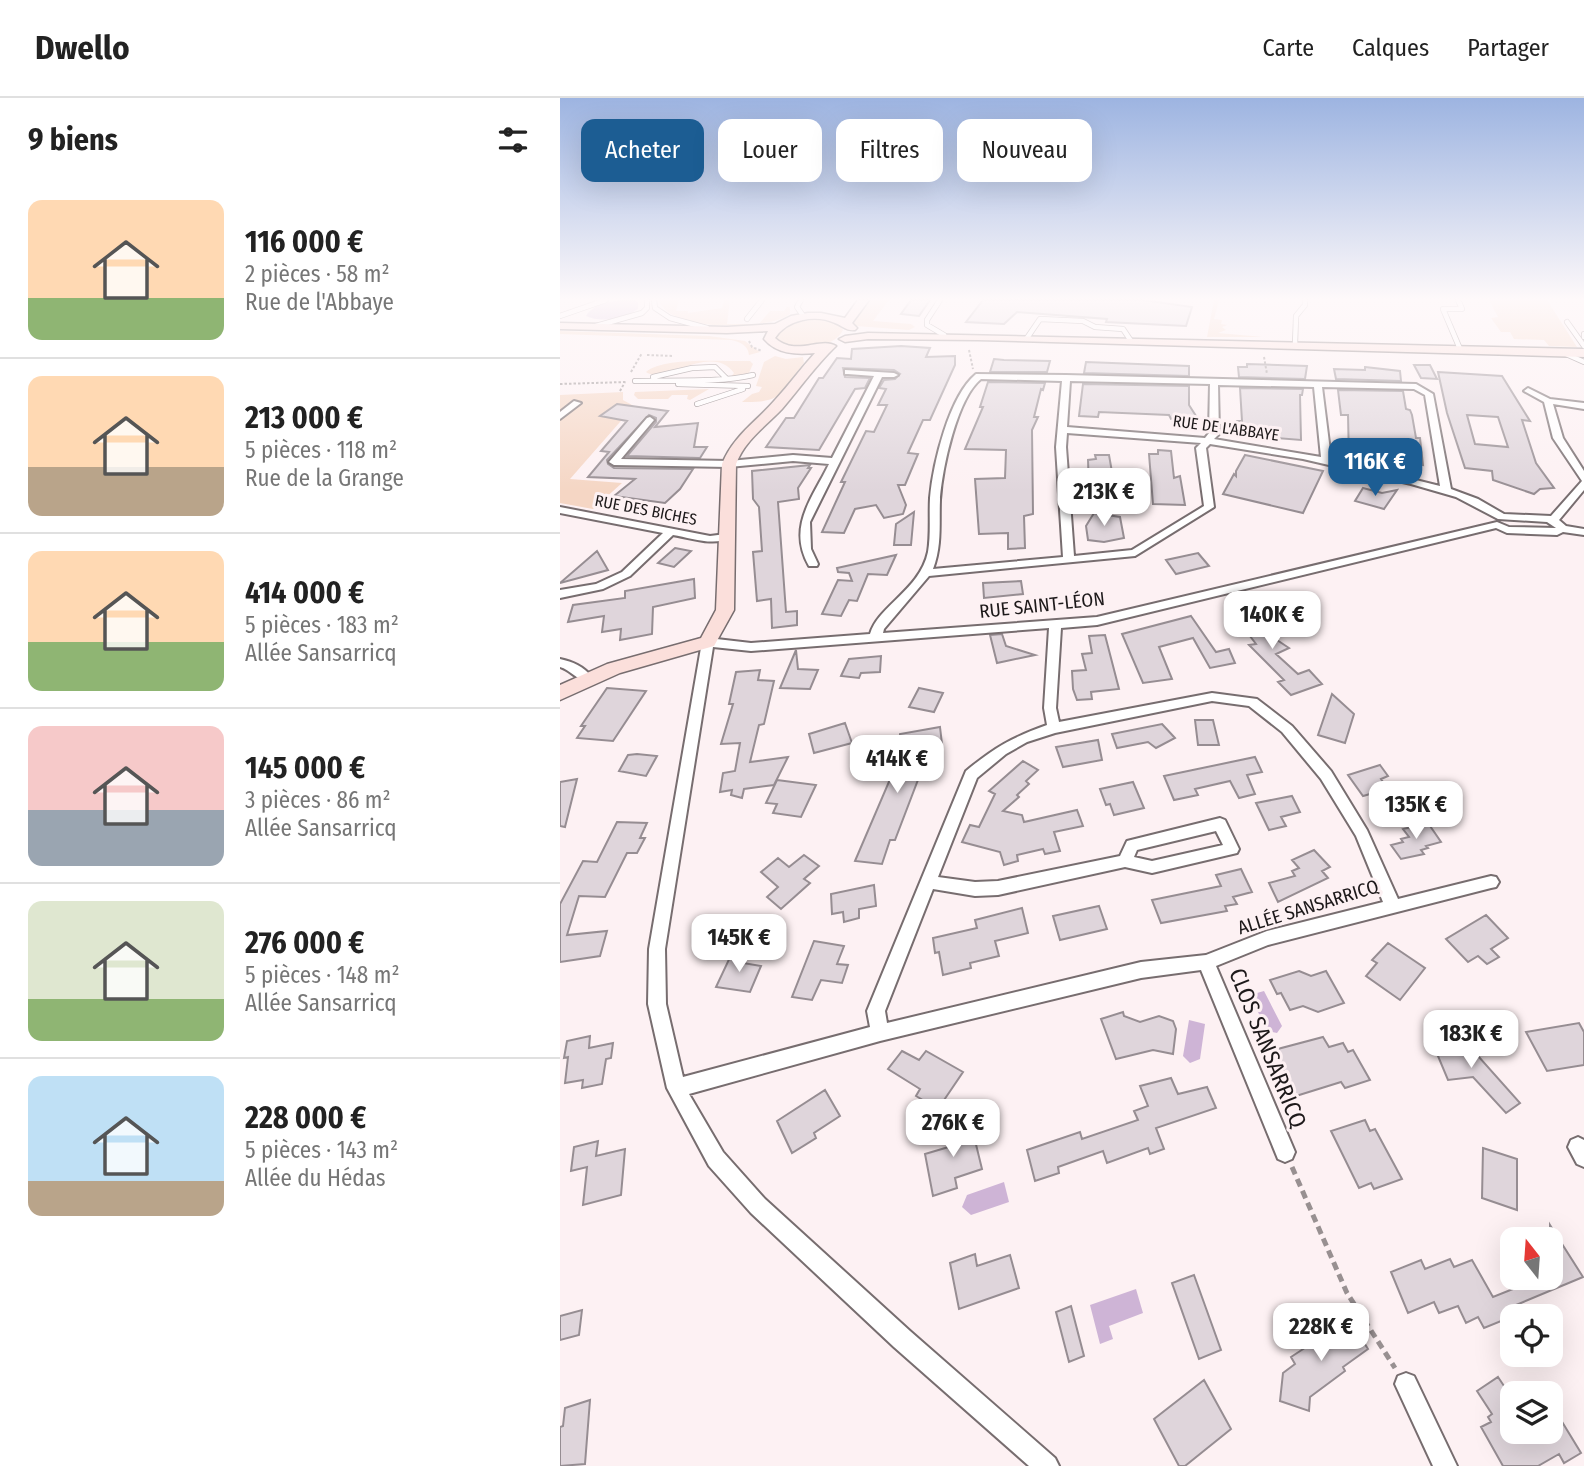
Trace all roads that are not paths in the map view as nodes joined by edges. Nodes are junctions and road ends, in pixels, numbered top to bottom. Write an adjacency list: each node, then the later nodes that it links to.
1 (803, 364): 22 (main road)
2 (848, 372): 3 (street)
3 (878, 374): 4 (street); 21 (street)
4 (894, 375)
5 (753, 376): 7 (lane)
6 (1066, 377): 8 (street); 18 (street); 33 (street)
7 (727, 379): 9 (lane); 9 (lane)
8 (1214, 380): 10 (street); 19 (street)
9 (635, 381): 14 (lane)
10 (1318, 385): 20 (street); 24 (street)
11 (1528, 391): 12 (street)
12 (1548, 401): 15 (street); 23 (street)
13 (577, 403): 16 (street)
14 (697, 404)
15 (1584, 405)
16 (560, 416)
17 (650, 420): 22 (street)
18 (1062, 430): 19 (street, RUE DE L'ABBAYE); 31 (street)
19 (1208, 439): 20 (street, RUE DE L'ABBAYE); 31 (street)
20 (1326, 459): 24 (street, RUE DE L'ABBAYE)
21 (834, 461): 22 (street); 32 (street)
22 (729, 464): 30 (main road)
23 (1584, 481): 27 (street)
24 (1446, 489): 26 (street, RUE DE L'ABBAYE)
25 (560, 510): 28 (street, RUE DES BICHES)
26 (1499, 521): 27 (street); 35 (street, RUE SAINT-LÉON)
27 (1557, 525): 29 (street)
28 (670, 532): 30 (street, RUE DES BICHES); 34 (street)
29 (1584, 532)
30 (726, 537): 37 (main road)
31 (1069, 560): 33 (street)
32 (813, 564)
33 (925, 573): 36 (street)
34 (560, 594)
35 (1055, 626): 36 (street, RUE SAINT-LÉON); 41 (street)
36 (875, 639): 37 (street, RUE SAINT-LÉON)
37 (708, 642): 39 (main road); 48 (street)
38 (560, 663): 39 (street)
39 (586, 677): 40 (main road)
40 (560, 693)
41 (1054, 728): 44 (street, ALLÉE SANSARRICQ); 45 (street, ALLÉE SANSARRICQ)
42 (1125, 860): 42 (street); 44 (street)
43 (1491, 881): 45 (street)
44 (930, 883): 47 (street, ALLÉE SANSARRICQ)
45 (1392, 906): 46 (street, ALLÉE SANSARRICQ)
46 (1206, 962): 47 (street, ALLÉE SANSARRICQ); 49 (street, CLOS SANSARRICQ)
47 (880, 1033): 48 (street, ALLÉE SANSARRICQ)
48 (676, 1088): 51 (street)
49 (1285, 1152)
50 (1406, 1384): 52 (street)
51 (1047, 1466)
52 (1445, 1466)

